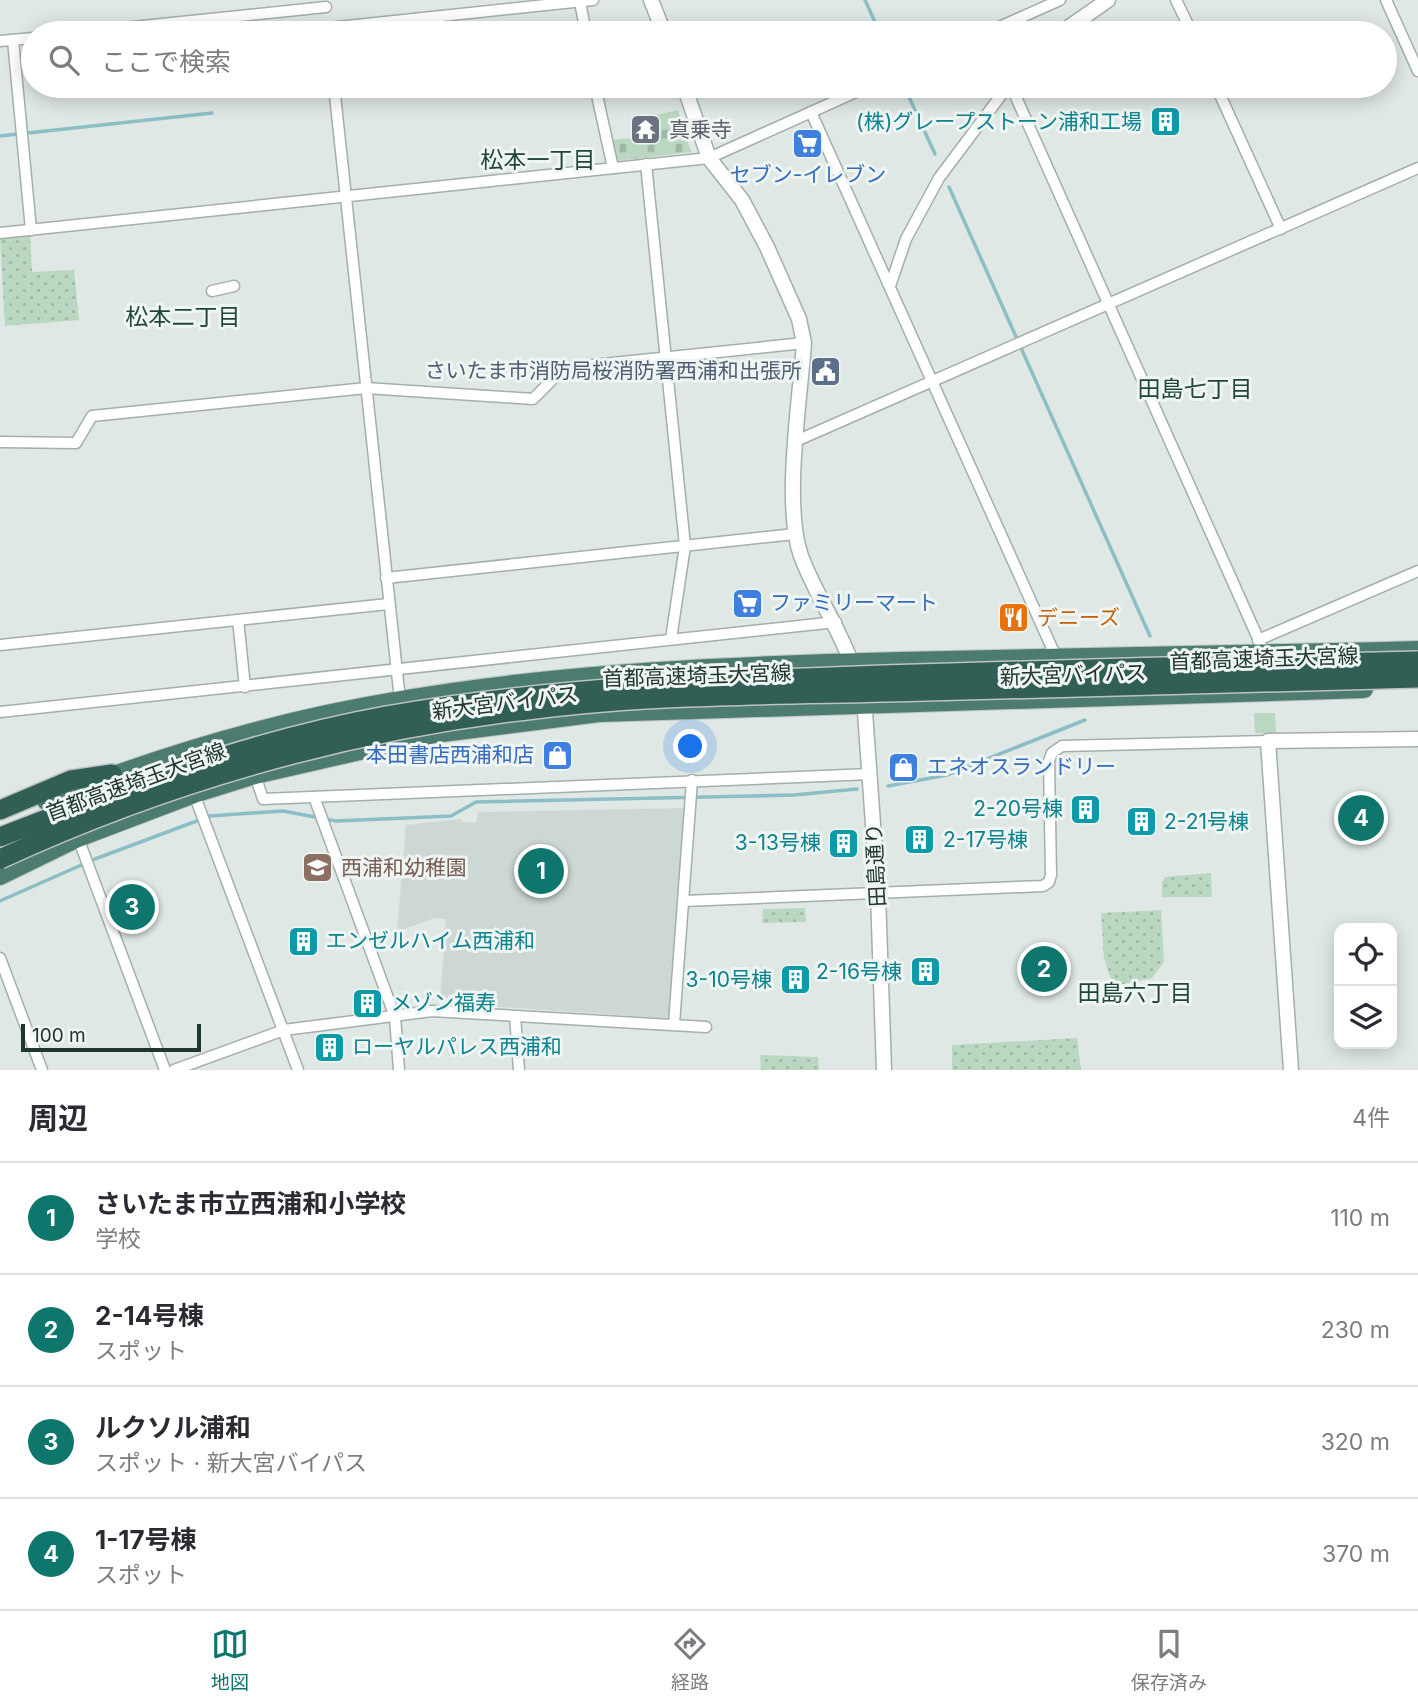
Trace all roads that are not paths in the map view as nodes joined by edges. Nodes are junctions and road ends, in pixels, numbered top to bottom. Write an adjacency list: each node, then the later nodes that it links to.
1 (593, 0): 7 (street)
2 (651, 0): 13 (street)
3 (1060, 0): 14 (street)
4 (1108, 0): 15 (street)
5 (1177, 0): 16 (street)
6 (1386, 0): 17 (street)
7 (580, 2): 11 (street); 12 (street)
8 (325, 3): 9 (street); 10 (street)
9 (175, 21)
10 (327, 21)
11 (415, 21)
12 (584, 21)
13 (659, 21)
14 (1014, 21)
15 (1078, 21)
16 (1187, 21)
17 (1395, 21)
18 (1397, 24): 22 (street)
19 (21, 39): 20 (street)
20 (13, 40): 21 (street); 37 (street)
21 (0, 41)
22 (1418, 71)
23 (335, 98): 35 (street)
24 (598, 98): 33 (street)
25 (688, 98): 31 (street)
26 (842, 98): 30 (street)
27 (1000, 98): 40 (street)
28 (1014, 98): 42 (street)
29 (1221, 98): 36 (street)
30 (811, 112): 31 (street); 40 (street)
31 (709, 158): 32 (street); 43 (street)
32 (646, 164): 33 (street); 44 (street)
33 (613, 168): 35 (street)
34 (1418, 169): 36 (street)
35 (346, 197): 37 (street); 46 (street)
36 (1281, 229): 42 (street)
37 (31, 230): 38 (street)
38 (0, 233)
39 (234, 286): 41 (street)
40 (890, 286): 45 (street)
41 (212, 291)
42 (1108, 304): 45 (street); 58 (street)
43 (804, 343): 44 (street); 47 (street)
44 (666, 357): 46 (street); 50 (street)
45 (933, 382): 47 (street); 60 (street)
46 (366, 388): 48 (street); 52 (street)
47 (796, 441): 49 (street)
48 (0, 442)
49 (795, 534): 50 (street); 55 (street, 田島通り)
50 (685, 546): 52 (street); 56 (street)
51 (1418, 571): 58 (street)
52 (386, 578): 53 (street)
53 (388, 604): 54 (street); 63 (street)
54 (238, 620): 57 (street); 65 (street)
55 (836, 622): 56 (street); 62 (street, 田島通り)
56 (671, 639): 63 (street)
57 (0, 645)
58 (1261, 647): 59 (highway, 新大宮バイパス); 60 (highway, 新大宮バイパス)
59 (1418, 650)
60 (1056, 657): 62 (highway, 新大宮バイパス)
61 (1418, 661): 80 (highway, 首都高速埼玉大宮線, bridge)
62 (852, 662): 67 (highway, 新大宮バイパス); 68 (street, 田島通り)
63 (395, 671): 65 (street); 67 (street)
64 (1418, 678): 82 (highway, 首都高速埼玉大宮線, bridge)
65 (245, 687): 69 (street)
66 (1418, 687): 68 (highway, 新大宮バイパス)
67 (400, 700): 72 (highway, 新大宮バイパス)
68 (867, 705): 73 (street, 田島通り); 74 (highway, 新大宮バイパス)
69 (0, 712)
70 (1418, 739): 71 (street)
71 (1268, 741): 84 (street); 99 (street)
72 (113, 774): 78 (highway); 79 (highway, 新大宮バイパス)
73 (871, 774): 75 (street); 84 (street, 田島通り)
74 (255, 775): 76 (highway, 新大宮バイパス); 77 (street)
75 (692, 780): 77 (street); 85 (street)
76 (194, 794): 81 (highway, 新大宮バイパス); 91 (street)
77 (314, 797): 88 (street)
78 (0, 810)
79 (0, 819)
80 (0, 837)
81 (79, 838): 83 (highway, 新大宮バイパス); 93 (street)
82 (0, 859)
83 (0, 876)
84 (878, 894): 85 (street); 98 (street, 田島通り)
85 (684, 901): 89 (street)
86 (0, 958): 92 (street)
87 (515, 1016): 88 (street); 89 (street); 97 (street)
88 (396, 1017): 91 (street); 96 (street)
89 (674, 1024): 90 (street)
90 (706, 1027)
91 (284, 1030): 94 (street); 95 (street)
92 (42, 1070)
93 (165, 1070)
94 (174, 1070)
95 (298, 1070)
96 (399, 1070)
97 (519, 1070)
98 (884, 1070)
99 (1292, 1070)

